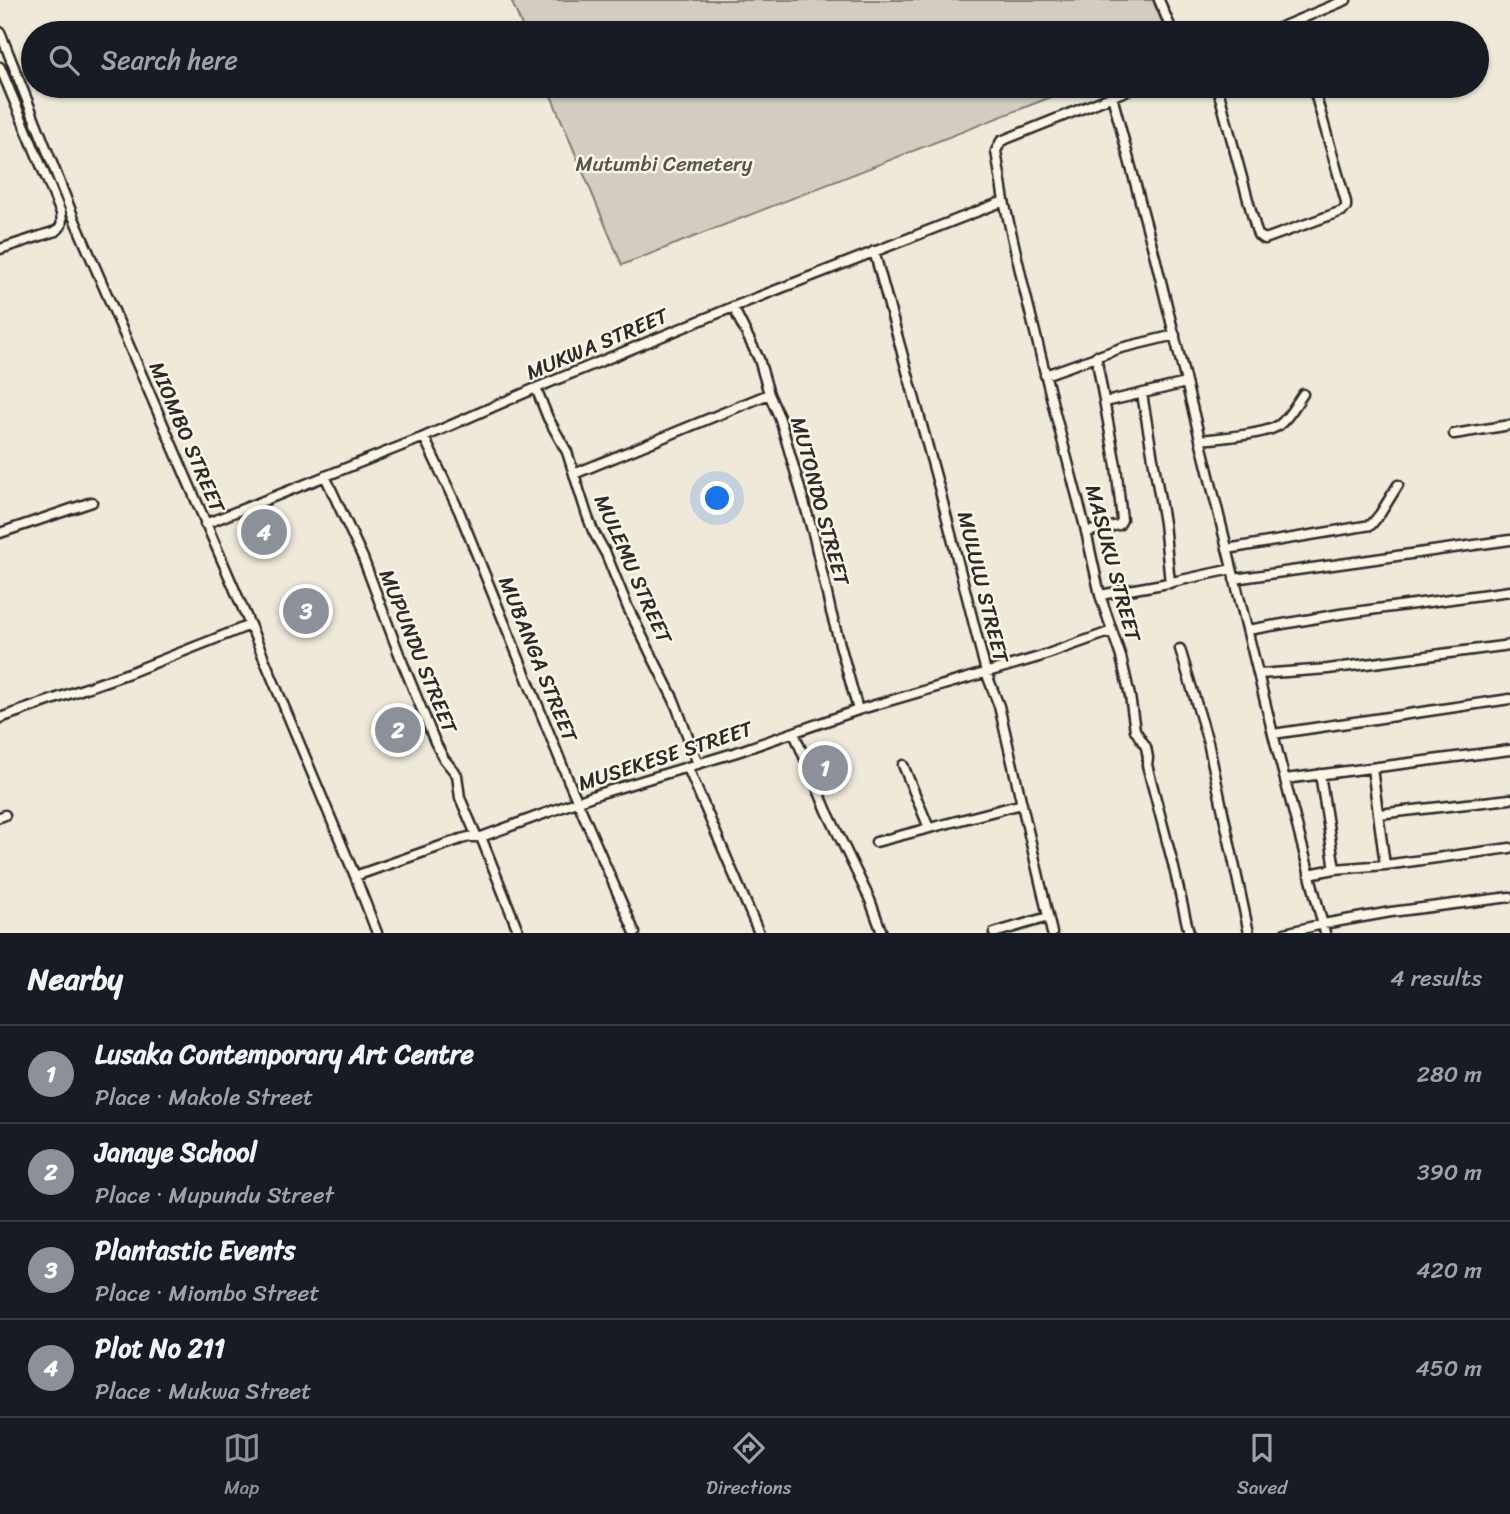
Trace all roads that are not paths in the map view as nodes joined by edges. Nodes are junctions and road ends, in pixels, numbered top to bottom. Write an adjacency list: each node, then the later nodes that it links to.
1 (1159, 0): 3 (street)
2 (1346, 0): 4 (street)
3 (1168, 21)
4 (1295, 21)
5 (0, 32): 6 (street, MIOMBO STREET)
6 (3, 46): 8 (street, MIOMBO STREET)
7 (0, 67): 15 (street)
8 (21, 90)
9 (24, 98): 35 (street, MIOMBO STREET)
10 (1107, 98): 14 (street, MASUKU STREET)
11 (1113, 98): 18 (street)
12 (1220, 98): 13 (street)
13 (1316, 98)
14 (1004, 201): 16 (street, MUKWA STREET); 20 (street, MASUKU STREET)
15 (0, 250)
16 (874, 251): 17 (street, MUKWA STREET); 50 (street, MULULU STREET)
17 (733, 307): 22 (street, MUKWA STREET); 23 (street, MUTONDO STREET)
18 (1175, 335): 19 (street); 21 (street)
19 (1096, 356): 20 (street); 26 (street)
20 (1045, 375): 36 (street, MASUKU STREET)
21 (1186, 383): 24 (street); 30 (street)
22 (536, 388): 29 (street, MUKWA STREET); 31 (street, MULEMU STREET)
23 (769, 394): 31 (street); 53 (street, MUTONDO STREET)
24 (1142, 394): 26 (street); 42 (street)
25 (1303, 394): 30 (street)
26 (1105, 402): 36 (street)
27 (1510, 425): 28 (street)
28 (1454, 434)
29 (424, 437): 32 (street, MUKWA STREET); 65 (street, MUBANGA STREET)
30 (1200, 440): 39 (street)
31 (574, 474): 58 (street, MULEMU STREET)
32 (325, 476): 35 (street, MUKWA STREET); 69 (street, MUPUNDU STREET)
33 (1398, 485): 39 (street)
34 (92, 502): 37 (street)
35 (205, 524): 45 (street, MIOMBO STREET)
36 (1086, 532): 44 (street, MASUKU STREET)
37 (0, 533)
38 (1510, 540): 41 (street)
39 (1227, 550): 40 (street)
40 (1232, 569): 41 (street); 42 (street)
41 (1234, 579): 46 (street)
42 (1170, 583): 44 (street)
43 (1510, 591): 46 (street)
44 (1100, 595): 47 (street, MASUKU STREET)
45 (250, 625): 54 (street); 75 (street, MIOMBO STREET)
46 (1248, 630): 51 (street)
47 (1112, 631): 50 (street, MUSEKESE STREET); 86 (street, MASUKU STREET)
48 (1510, 645): 51 (street)
49 (1180, 649): 87 (street)
50 (986, 672): 53 (street, MUSEKESE STREET); 66 (street, MULULU STREET)
51 (1259, 674): 56 (street)
52 (1510, 699): 56 (street)
53 (859, 710): 55 (street, MUSEKESE STREET)
54 (0, 718)
55 (794, 733): 58 (street, MUSEKESE STREET); 83 (street)
56 (1273, 734): 63 (street)
57 (1510, 750): 61 (street)
58 (698, 764): 60 (street, MUSEKESE STREET)
59 (902, 765): 68 (street)
60 (688, 768): 65 (street, MUSEKESE STREET); 82 (street)
61 (1372, 768): 62 (street); 67 (street)
62 (1320, 774): 63 (street); 73 (street)
63 (1284, 779): 74 (street)
64 (1510, 799): 67 (street)
65 (577, 802): 69 (street, MUSEKESE STREET); 81 (street, MUBANGA STREET)
66 (1022, 804): 68 (street); 77 (street, MULULU STREET)
67 (1379, 814): 72 (street)
68 (929, 828): 70 (street)
69 (479, 837): 75 (street, MUSEKESE STREET); 80 (street, MUPUNDU STREET)
70 (876, 842)
71 (1510, 848): 72 (street)
72 (1385, 865): 73 (street)
73 (1335, 869): 74 (street)
74 (1309, 874): 78 (street)
75 (355, 876): 79 (street, MIOMBO STREET)
76 (1510, 897): 78 (street)
77 (1048, 917): 84 (street); 85 (street, MULULU STREET)
78 (1324, 929): 88 (street)
79 (377, 933)
80 (519, 933)
81 (635, 933)
82 (759, 933)
83 (882, 933)
84 (994, 933)
85 (1052, 933)
86 (1189, 933)
87 (1249, 933)
88 (1284, 933)

